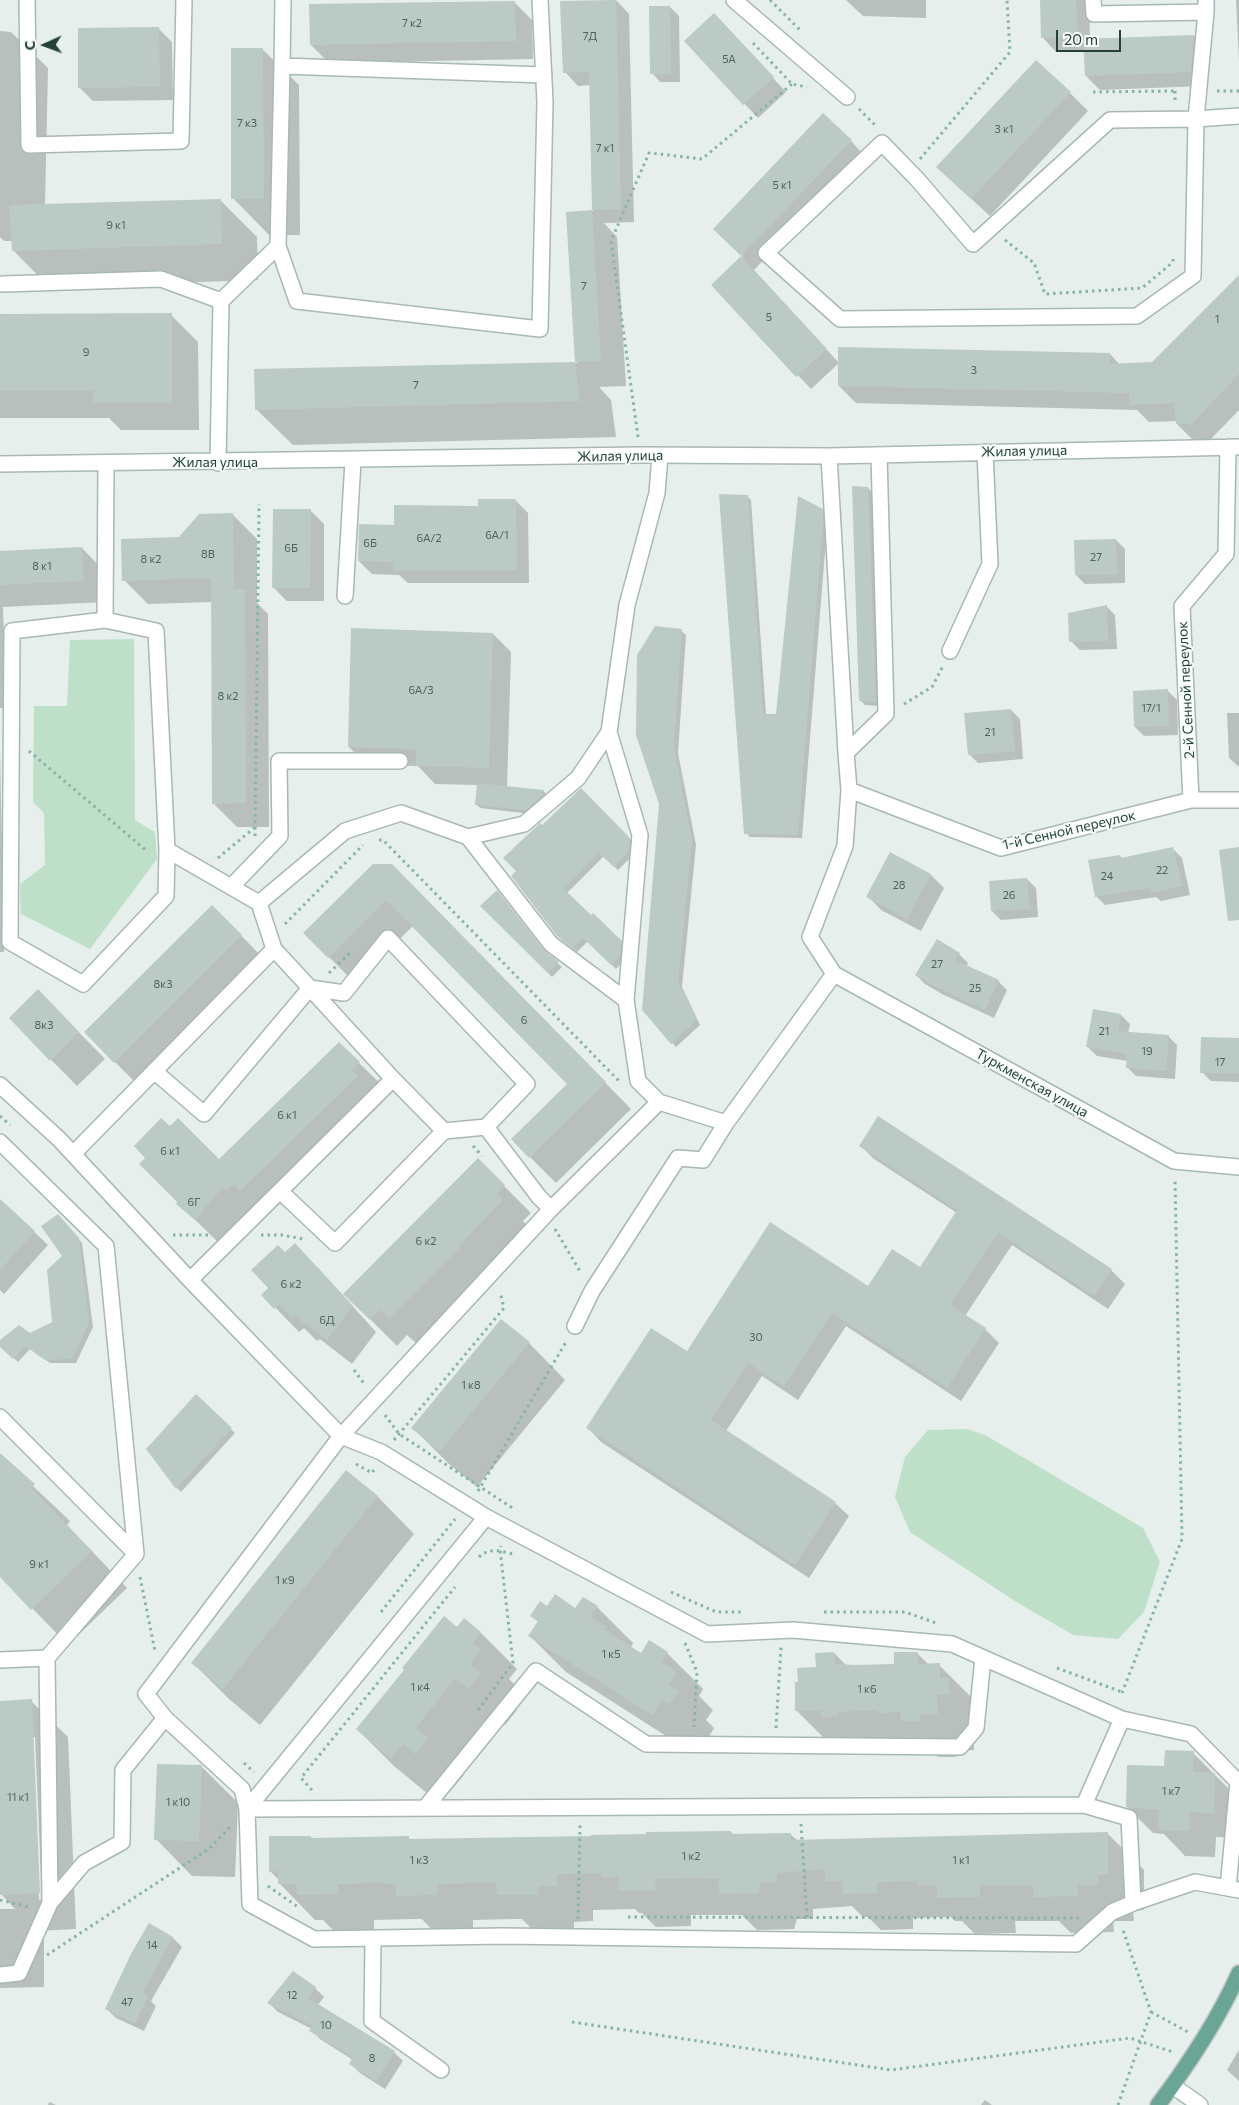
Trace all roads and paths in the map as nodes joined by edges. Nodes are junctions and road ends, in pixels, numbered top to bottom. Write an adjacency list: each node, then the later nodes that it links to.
1 (27, 0): 2 (street)
2 (184, 0)
3 (283, 0): 8 (street)
4 (540, 0): 9 (street)
5 (734, 0): 14 (street)
6 (1093, 0): 7 (street)
7 (1206, 6): 11 (street)
8 (282, 66): 9 (street); 17 (street)
9 (544, 75): 17 (street)
10 (792, 84): 22 (path)
11 (1199, 91): 12 (path); 13 (path); 16 (street)
12 (1239, 91)
13 (1094, 92)
14 (847, 97)
15 (1239, 116): 16 (street)
16 (1196, 119): 16 (street)
17 (278, 246): 19 (street)
18 (3, 284): 19 (street)
19 (221, 301): 28 (street)
20 (1233, 447): 21 (street, Жилая улица); 39 (street, 2-й Сенной переулок)
21 (985, 452): 23 (street, Жилая улица); 33 (street)
22 (641, 455): 24 (street, Жилая улица); 26 (street, Жилая улица)
23 (879, 455): 25 (street, Жилая улица); 34 (street)
24 (660, 456): 25 (street, Жилая улица); 35 (street)
25 (829, 456): 36 (street)
26 (352, 461): 28 (street, Жилая улица); 31 (street)
27 (106, 463): 28 (street, Жилая улица); 29 (street, Жилая улица); 32 (street)
28 (218, 463)
29 (0, 464)
30 (259, 504): 41 (path)
31 (344, 596)
32 (105, 620): 45 (street); 45 (street)
33 (950, 651): 34 (path)
34 (886, 714): 36 (street)
35 (609, 732): 42 (street); 56 (street)
36 (846, 753): 38 (street)
37 (400, 762): 46 (street)
38 (849, 790): 39 (street, 1-й Сенной переулок); 53 (street)
39 (1191, 800): 40 (street, 1-й Сенной переулок)
40 (1239, 800)
41 (254, 828): 46 (path); 47 (path)
42 (468, 837): 49 (street); 56 (street)
43 (369, 839): 50 (path)
44 (376, 840): 59 (path)
45 (167, 850): 47 (street)
46 (256, 860): 48 (street)
47 (203, 871): 48 (street)
48 (231, 887): 49 (street)
49 (259, 903): 52 (street)
50 (280, 929)
51 (355, 948): 54 (path)
52 (274, 949): 55 (street); 57 (street)
53 (834, 974): 62 (street); 67 (street, Туркменская улица)
54 (327, 976)
55 (310, 988): 57 (street); 58 (street); 63 (street)
56 (626, 1000): 61 (street)
57 (154, 1071): 66 (street)
58 (393, 1079): 64 (street); 69 (street)
59 (622, 1084)
60 (0, 1085): 66 (street)
61 (658, 1102): 62 (street); 70 (street)
62 (726, 1123): 73 (street)
63 (486, 1127): 64 (street); 70 (street)
64 (444, 1131): 69 (street)
65 (0, 1142): 81 (street)
66 (73, 1154): 72 (street)
67 (1174, 1161): 68 (street, Туркменская улица); 96 (path)
68 (1239, 1167)
69 (280, 1191): 72 (street)
70 (551, 1209): 77 (street)
71 (554, 1229): 73 (path)
72 (190, 1280): 77 (street)
73 (592, 1291): 74 (street)
74 (576, 1326)
75 (0, 1417): 81 (street)
76 (398, 1434): 78 (path)
77 (341, 1436): 79 (street); 95 (street)
78 (515, 1510)
79 (486, 1517): 92 (street); 107 (street)
80 (500, 1549): 82 (path); 83 (path); 97 (path)
81 (136, 1554): 91 (street); 95 (path)
82 (517, 1556)
83 (475, 1562)
84 (457, 1585): 102 (path)
85 (670, 1592): 86 (path)
86 (751, 1612)
87 (815, 1612): 88 (path)
88 (941, 1625)
89 (682, 1635): 100 (path)
90 (781, 1644): 101 (path)
91 (47, 1658): 93 (street); 112 (street)
92 (983, 1658): 99 (street); 106 (street)
93 (0, 1660)
94 (1050, 1665): 96 (path)
95 (159, 1676): 98 (street)
96 (1122, 1692): 99 (path)
97 (478, 1710)
98 (165, 1718): 107 (street); 112 (street)
99 (1122, 1719): 103 (street); 109 (street)
100 (694, 1730)
101 (775, 1731)
102 (320, 1790)
103 (1084, 1804): 104 (street); 111 (street)
104 (801, 1806): 105 (street); 116 (path)
105 (580, 1807): 106 (street); 118 (path)
106 (425, 1808): 107 (street)
107 (247, 1809): 122 (street); 124 (path)
108 (267, 1886): 113 (path)
109 (1233, 1889): 111 (street)
110 (0, 1900): 112 (path)
111 (1133, 1903): 114 (street)
112 (49, 1907): 126 (street)
113 (299, 1908)
114 (1112, 1912): 123 (street); 128 (path)
115 (618, 1917): 116 (path)
116 (807, 1917): 120 (path); 123 (path)
117 (568, 1918): 118 (path)
118 (578, 1918): 119 (path); 121 (path)
119 (588, 1918)
120 (1082, 1918)
121 (578, 1937): 122 (street); 123 (street)
122 (373, 1938): 130 (street)
123 (806, 1942)
124 (44, 1957)
125 (1239, 1973): 129 (main road)
126 (0, 1974)
127 (572, 2022): 128 (path)
128 (1141, 2041): 129 (path); 132 (path)
129 (1190, 2058): 131 (main road)
130 (441, 2070)
131 (1172, 2086): 133 (main road); 134 (street)
132 (1118, 2105)
133 (1158, 2105)
134 (1200, 2105)

